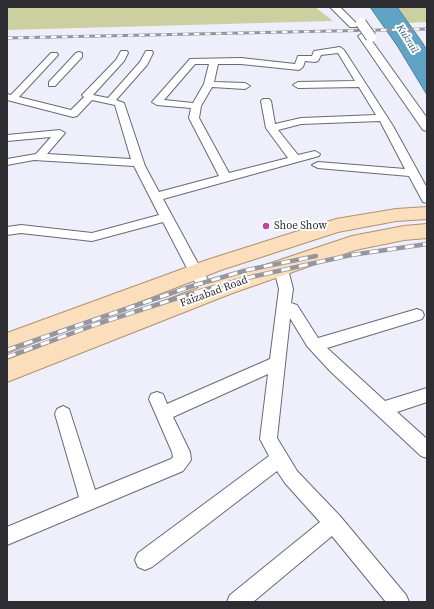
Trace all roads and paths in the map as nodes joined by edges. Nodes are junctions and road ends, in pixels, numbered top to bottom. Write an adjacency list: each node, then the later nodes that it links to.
1 (335, 7): 20 (street)
2 (345, 7): 18 (street, bridge)
3 (124, 53): 13 (street)
4 (149, 53): 15 (street)
5 (78, 55): 7 (street)
6 (214, 61): 9 (street); 10 (street); 17 (street)
7 (71, 63): 8 (street); 14 (street)
8 (52, 84)
9 (209, 84): 12 (street); 17 (street)
10 (360, 84): 11 (street); 19 (street)
11 (298, 85)
12 (245, 86)
13 (90, 97): 14 (street); 15 (street)
14 (10, 98)
15 (110, 101): 26 (street)
16 (266, 101): 21 (street)
17 (196, 106): 28 (street)
18 (427, 112)
19 (383, 118): 21 (street); 27 (street)
20 (427, 127)
21 (271, 128): 24 (street)
22 (7, 138): 23 (street)
23 (39, 157): 25 (street); 26 (street)
24 (295, 159): 27 (street); 28 (street)
25 (7, 162)
26 (138, 163): 29 (street)
27 (413, 173): 30 (street)
28 (226, 178): 29 (street)
29 (155, 197): 32 (street)
30 (427, 200)
31 (427, 213): 36 (main road)
32 (166, 217): 33 (street); 36 (street)
33 (7, 231)
34 (427, 231): 35 (main road, Faizabad Road)
35 (280, 269): 37 (main road, Faizabad Road); 38 (street)
36 (196, 272): 37 (street); 40 (main road)
37 (210, 293): 43 (main road, Faizabad Road)
38 (284, 307): 41 (street); 42 (street)
39 (416, 315): 41 (street)
40 (7, 343)
41 (315, 345): 45 (street)
42 (277, 363): 48 (street); 49 (street)
43 (7, 371)
44 (427, 394): 45 (street)
45 (382, 409): 47 (street)
46 (63, 414): 49 (street)
47 (427, 450)
48 (280, 458): 50 (street); 52 (street)
49 (89, 501): 51 (street)
50 (333, 523): 53 (street); 54 (street)
51 (7, 536)
52 (145, 560)
53 (237, 602)
54 (399, 602)

